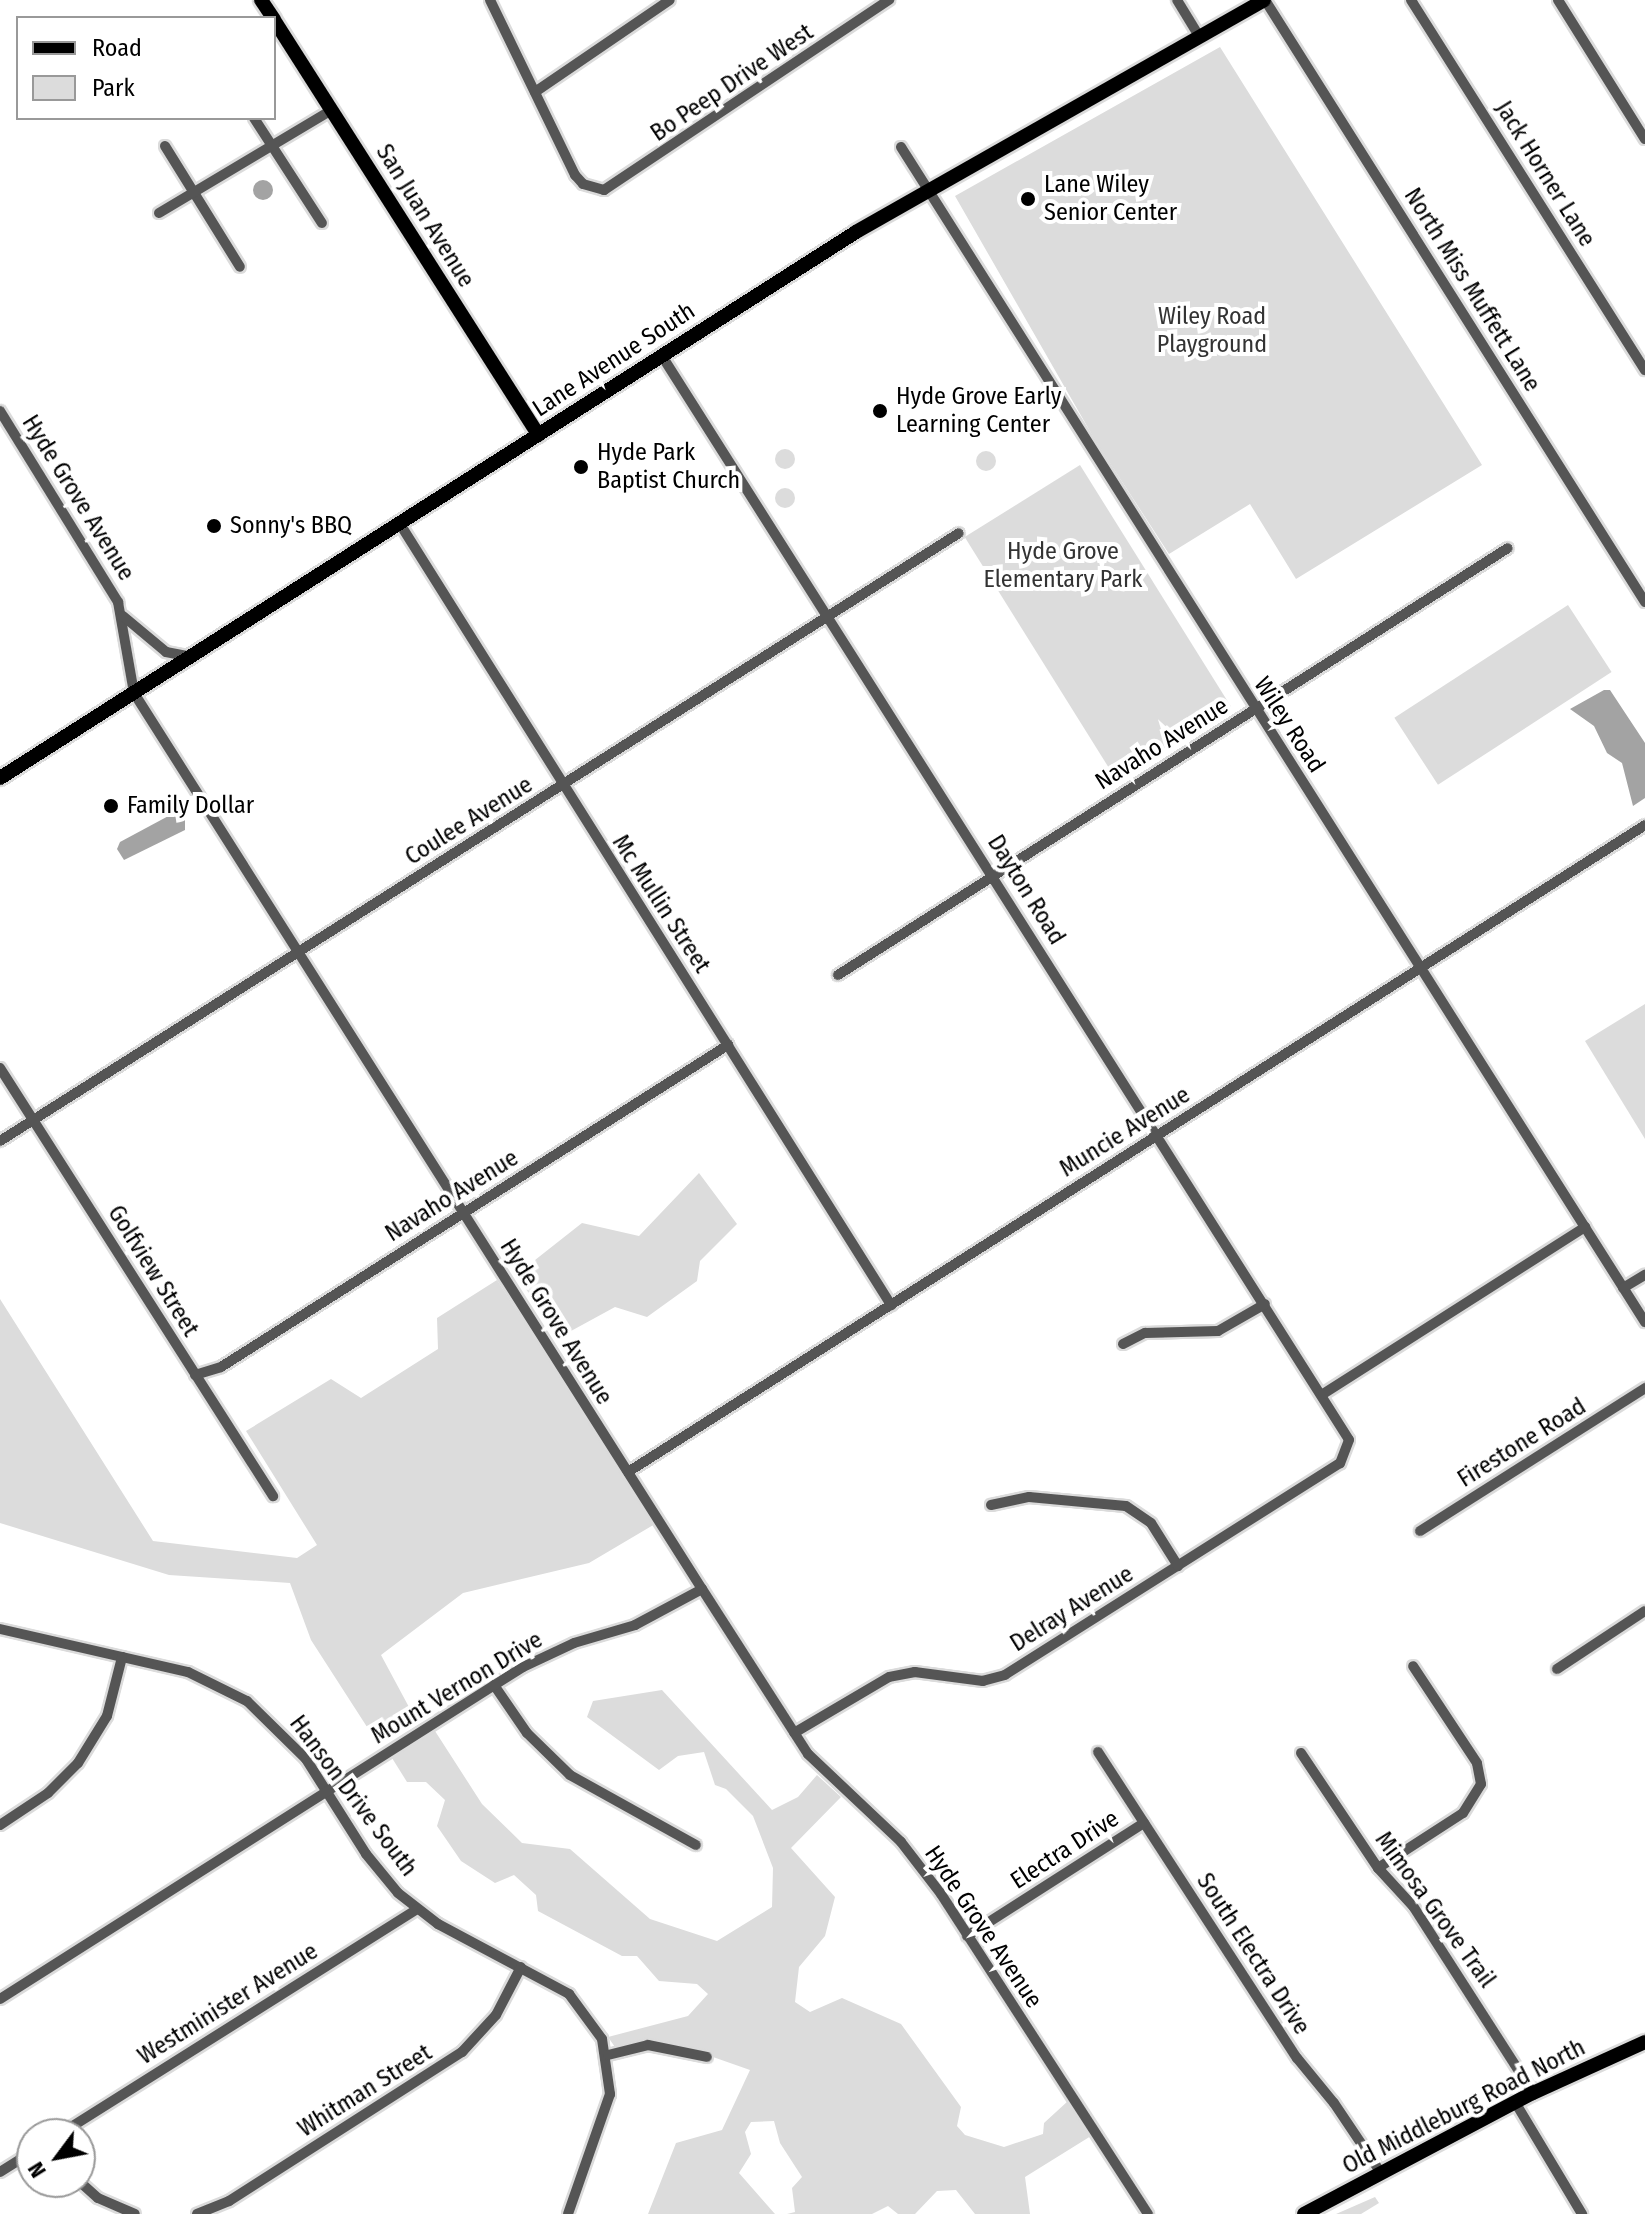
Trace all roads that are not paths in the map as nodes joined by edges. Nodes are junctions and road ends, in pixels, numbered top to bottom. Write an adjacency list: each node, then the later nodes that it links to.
1 (490, 0): 10 (street)
2 (670, 0): 10 (street)
3 (889, 0): 10 (street, Bo Peep Drive West)
4 (1177, 0): 9 (street)
5 (1265, 0): 9 (main road, Lane Avenue South); 31 (street, North Miss Muffett Lane)
6 (1411, 0): 23 (street, Jack Horner Lane)
7 (1558, 0): 13 (street)
8 (276, 24): 11 (main road, San Juan Avenue)
9 (1199, 36): 17 (main road, Lane Avenue South)
10 (535, 92)
11 (332, 110): 14 (street); 27 (main road, San Juan Avenue)
12 (255, 120): 14 (street)
13 (1645, 139)
14 (271, 145): 18 (street); 20 (street)
15 (165, 146): 18 (street)
16 (901, 147): 17 (street, Wiley Road)
17 (926, 190): 22 (main road, Lane Avenue South); 36 (street, Wiley Road)
18 (194, 192): 19 (street); 21 (street)
19 (159, 213)
20 (322, 223)
21 (240, 267)
22 (662, 356): 27 (main road, Lane Avenue South); 33 (street, Dayton Road)
23 (1645, 370)
24 (0, 411): 25 (street, Hyde Grove Avenue)
25 (10, 428): 26 (street); 32 (street, Hyde Grove Avenue)
26 (0, 435)
27 (538, 435): 28 (main road, Lane Avenue South)
28 (400, 524): 34 (main road, Lane Avenue South); 38 (street, Mc Mullin Street)
29 (959, 533): 33 (street, Coulee Avenue)
30 (1508, 548): 36 (street, Navaho Avenue)
31 (1645, 602)
32 (123, 616): 34 (street); 35 (street, Hyde Grove Avenue)
33 (827, 617): 38 (street, Coulee Avenue); 40 (street, Dayton Road)
34 (191, 657): 35 (main road, Lane Avenue South)
35 (134, 693): 37 (main road, Lane Avenue South); 41 (street, Hyde Grove Avenue)
36 (1255, 708): 40 (street, Navaho Avenue); 42 (street, Wiley Road)
37 (0, 778)
38 (562, 786): 41 (street, Coulee Avenue); 44 (street, Mc Mullin Street)
39 (1645, 825): 42 (street, Muncie Avenue)
40 (993, 875): 43 (street, Navaho Avenue); 47 (street, Dayton Road)
41 (298, 953): 46 (street, Coulee Avenue); 49 (street, Hyde Grove Avenue)
42 (1421, 968): 47 (street, Muncie Avenue); 50 (street, Wiley Road)
43 (838, 975)
44 (728, 1045): 49 (street, Navaho Avenue); 54 (street, Mc Mullin Street)
45 (0, 1068): 46 (street, Golfview Street)
46 (33, 1120): 48 (street, Coulee Avenue); 57 (street, Golfview Street)
47 (1157, 1135): 53 (street, Dayton Road); 54 (street, Muncie Avenue)
48 (0, 1141)
49 (463, 1213): 57 (street, Navaho Avenue); 61 (street, Hyde Grove Avenue)
50 (1585, 1227): 52 (street, Wiley Road); 59 (street)
51 (1645, 1275): 52 (street)
52 (1623, 1288): 55 (street, Wiley Road)
53 (1265, 1304): 56 (street); 59 (street, Dayton Road)
54 (891, 1305): 61 (street, Muncie Avenue)
55 (1645, 1322)
56 (1123, 1344)
57 (195, 1375): 62 (street, Golfview Street)
58 (1645, 1388): 64 (street, Firestone Road)
59 (1323, 1394): 60 (street, Dayton Road)
60 (1348, 1449): 65 (street, Delray Avenue)
61 (628, 1472): 66 (street, Hyde Grove Avenue)
62 (273, 1496)
63 (991, 1505): 65 (street)
64 (1420, 1531)
65 (1178, 1566): 73 (street, Delray Avenue)
66 (702, 1589): 72 (street, Mount Vernon Drive); 73 (street, Hyde Grove Avenue)
67 (1645, 1611): 71 (street)
68 (0, 1629): 69 (street, Hanson Drive South)
69 (122, 1657): 76 (street, Hanson Drive South); 78 (street)
70 (1413, 1666): 80 (street)
71 (1557, 1669)
72 (494, 1685): 76 (street, Mount Vernon Drive); 79 (street)
73 (794, 1733): 82 (street, Hyde Grove Avenue)
74 (1098, 1752): 77 (street, South Electra Drive)
75 (1301, 1753): 80 (street, Mimosa Grove Trail)
76 (327, 1792): 81 (street, Hanson Drive South); 84 (street, Mount Vernon Drive)
77 (1144, 1823): 82 (street, Electra Drive); 91 (street, South Electra Drive)
78 (0, 1825)
79 (696, 1845)
80 (1378, 1868): 88 (street, Mimosa Grove Trail)
81 (417, 1909): 83 (street, Hanson Drive South); 90 (street, Westminister Avenue)
82 (967, 1936): 96 (street, Hyde Grove Avenue)
83 (521, 1967): 86 (street, Hanson Drive South); 94 (street, Whitman Street)
84 (0, 1999)
85 (1645, 2042): 88 (main road, Old Middleburg Road North)
86 (608, 2055): 87 (street); 95 (street, Hanson Drive South)
87 (707, 2057)
88 (1533, 2093): 89 (main road, Old Middleburg Road North)
89 (1515, 2102): 91 (main road, Old Middleburg Road North); 98 (street)
90 (85, 2118)
91 (1381, 2173): 97 (main road, Old Middleburg Road North)
92 (96, 2196): 93 (street)
93 (135, 2214)
94 (197, 2214)
95 (568, 2214)
96 (1148, 2214)
97 (1304, 2214)
98 (1582, 2214)

